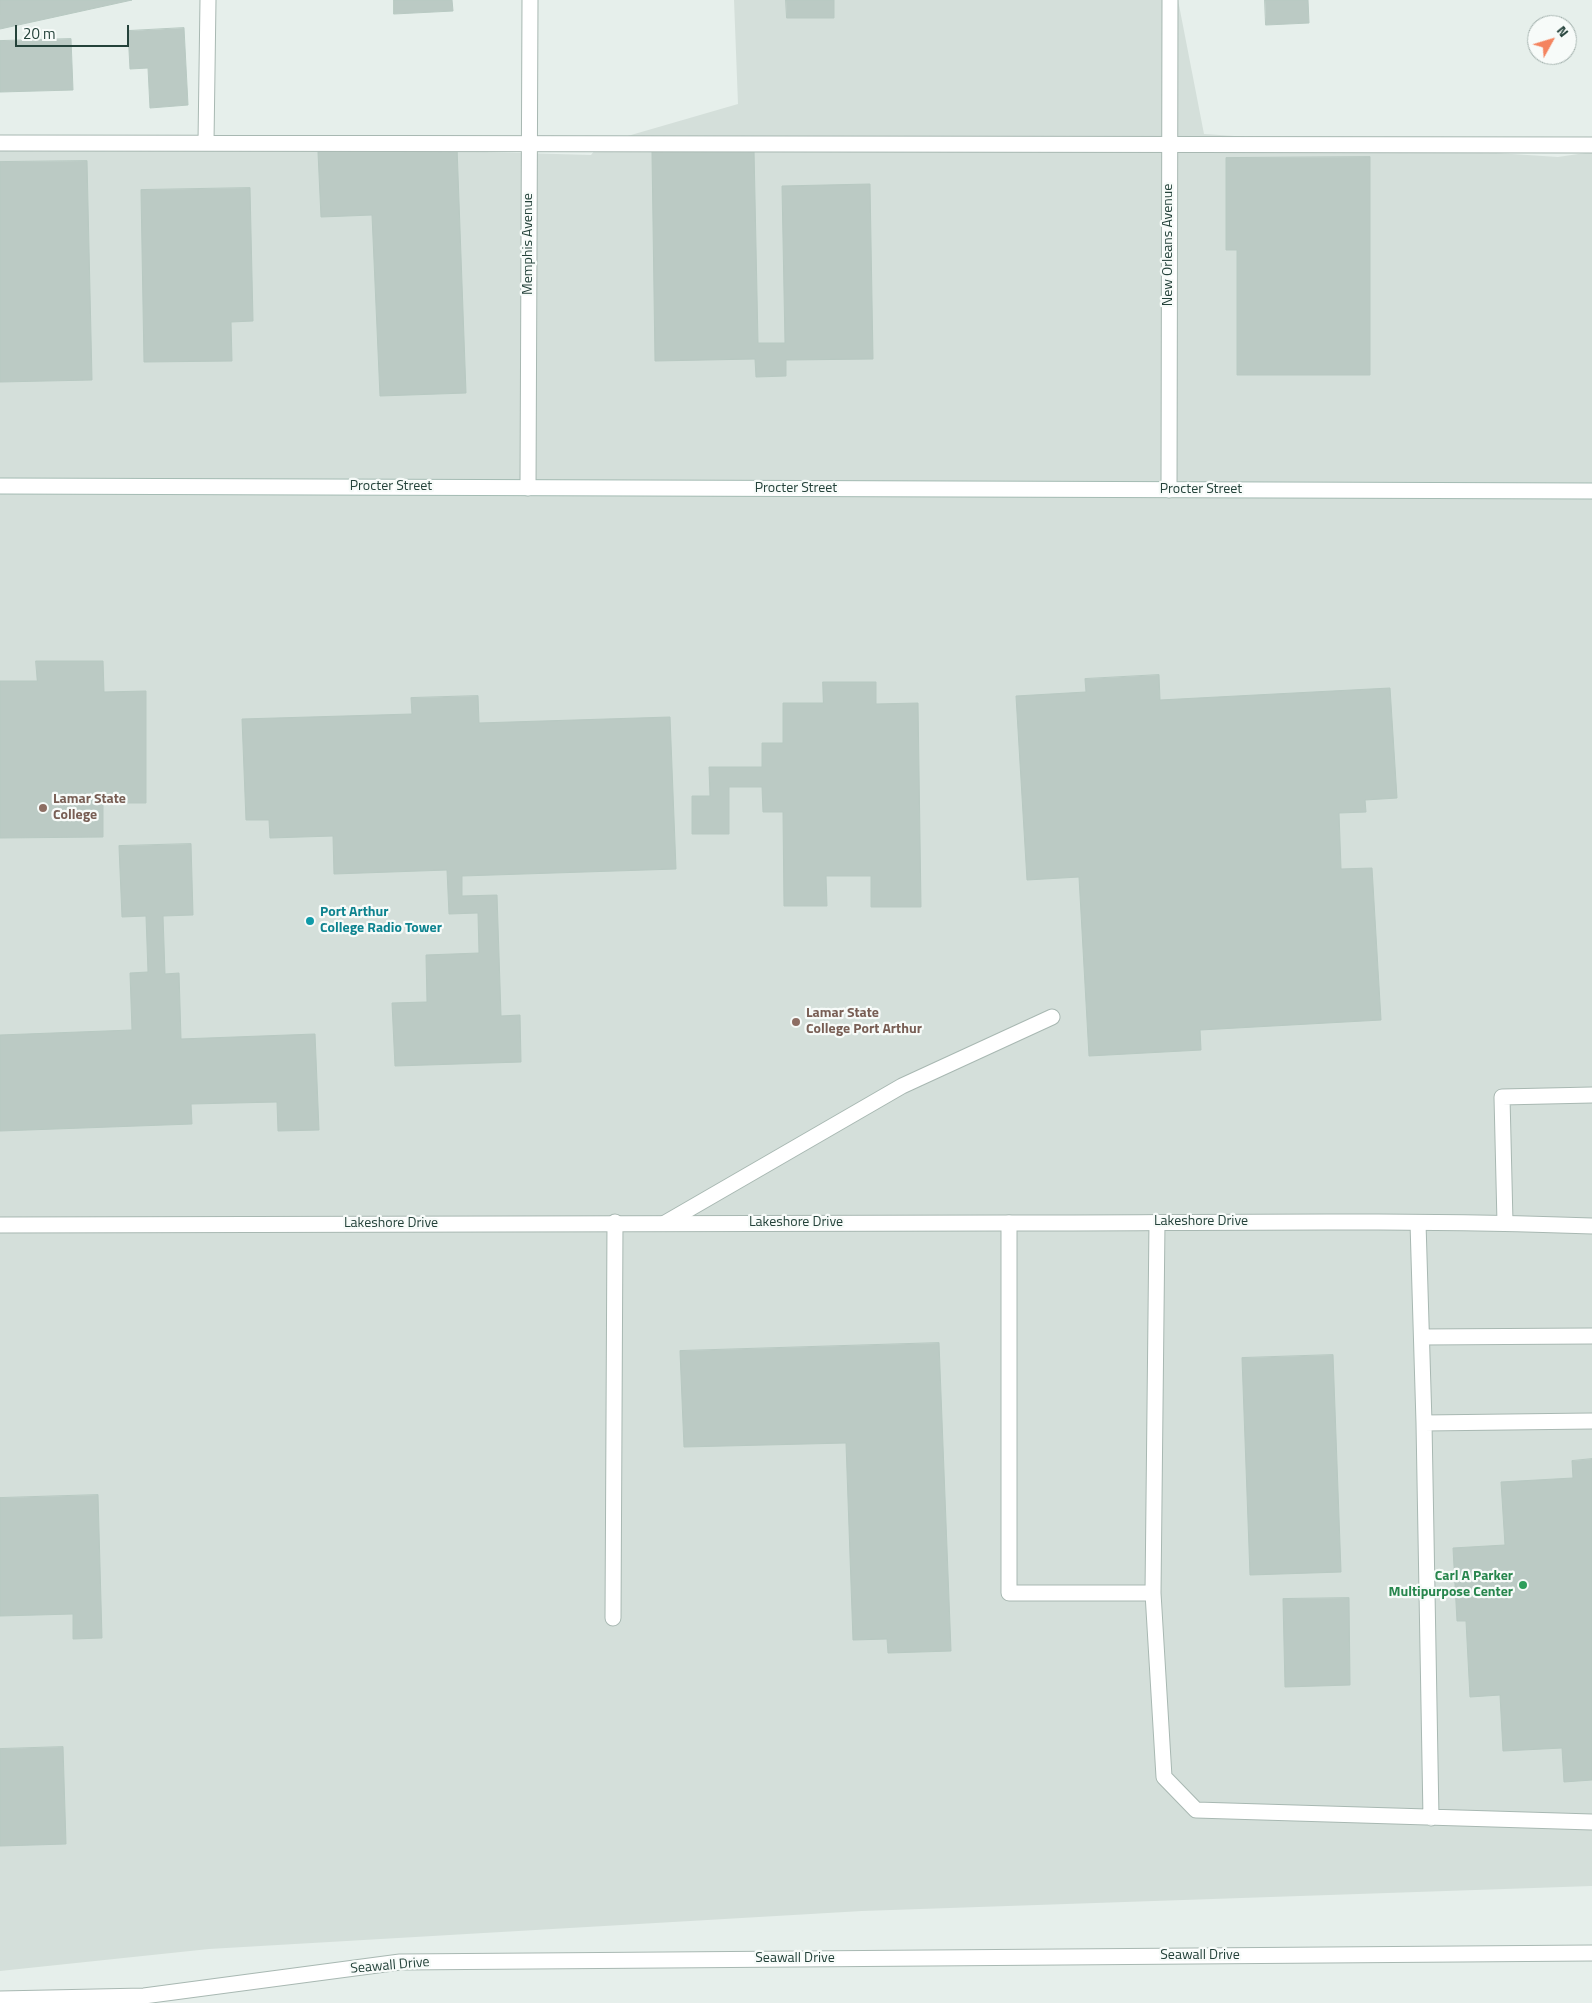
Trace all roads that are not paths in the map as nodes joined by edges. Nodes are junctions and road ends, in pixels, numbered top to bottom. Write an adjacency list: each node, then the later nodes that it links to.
1 (208, 0): 4 (street)
2 (530, 0): 6 (street, Memphis Avenue)
3 (1170, 0): 7 (street, New Orleans Avenue)
4 (206, 142): 5 (street); 6 (street)
5 (0, 143)
6 (529, 144): 7 (street); 10 (street, Memphis Avenue)
7 (1169, 145): 8 (street); 11 (street, New Orleans Avenue)
8 (1592, 145)
9 (0, 486): 10 (street, Procter Street)
10 (528, 488): 11 (street, Procter Street)
11 (1169, 490): 12 (street, Procter Street)
12 (1592, 491)
13 (1052, 1017): 17 (street)
14 (1592, 1095): 20 (street)
15 (614, 1222): 17 (street, Lakeshore Drive); 21 (street, Lakeshore Drive); 28 (street)
16 (1157, 1222): 18 (street, Lakeshore Drive); 19 (street, Lakeshore Drive); 27 (street)
17 (665, 1223): 18 (street, Lakeshore Drive)
18 (1009, 1223): 27 (street)
19 (1418, 1223): 20 (street, Lakeshore Drive); 24 (street)
20 (1505, 1223): 22 (street, Lakeshore Drive)
21 (0, 1225)
22 (1592, 1226)
23 (1592, 1336): 24 (street)
24 (1422, 1337): 26 (street)
25 (1592, 1422): 26 (street)
26 (1424, 1423): 29 (street)
27 (1154, 1593): 29 (street)
28 (613, 1618)
29 (1431, 1818): 30 (street)
30 (1592, 1822)
31 (1592, 1953): 32 (street, Seawall Drive)
32 (0, 1999)

